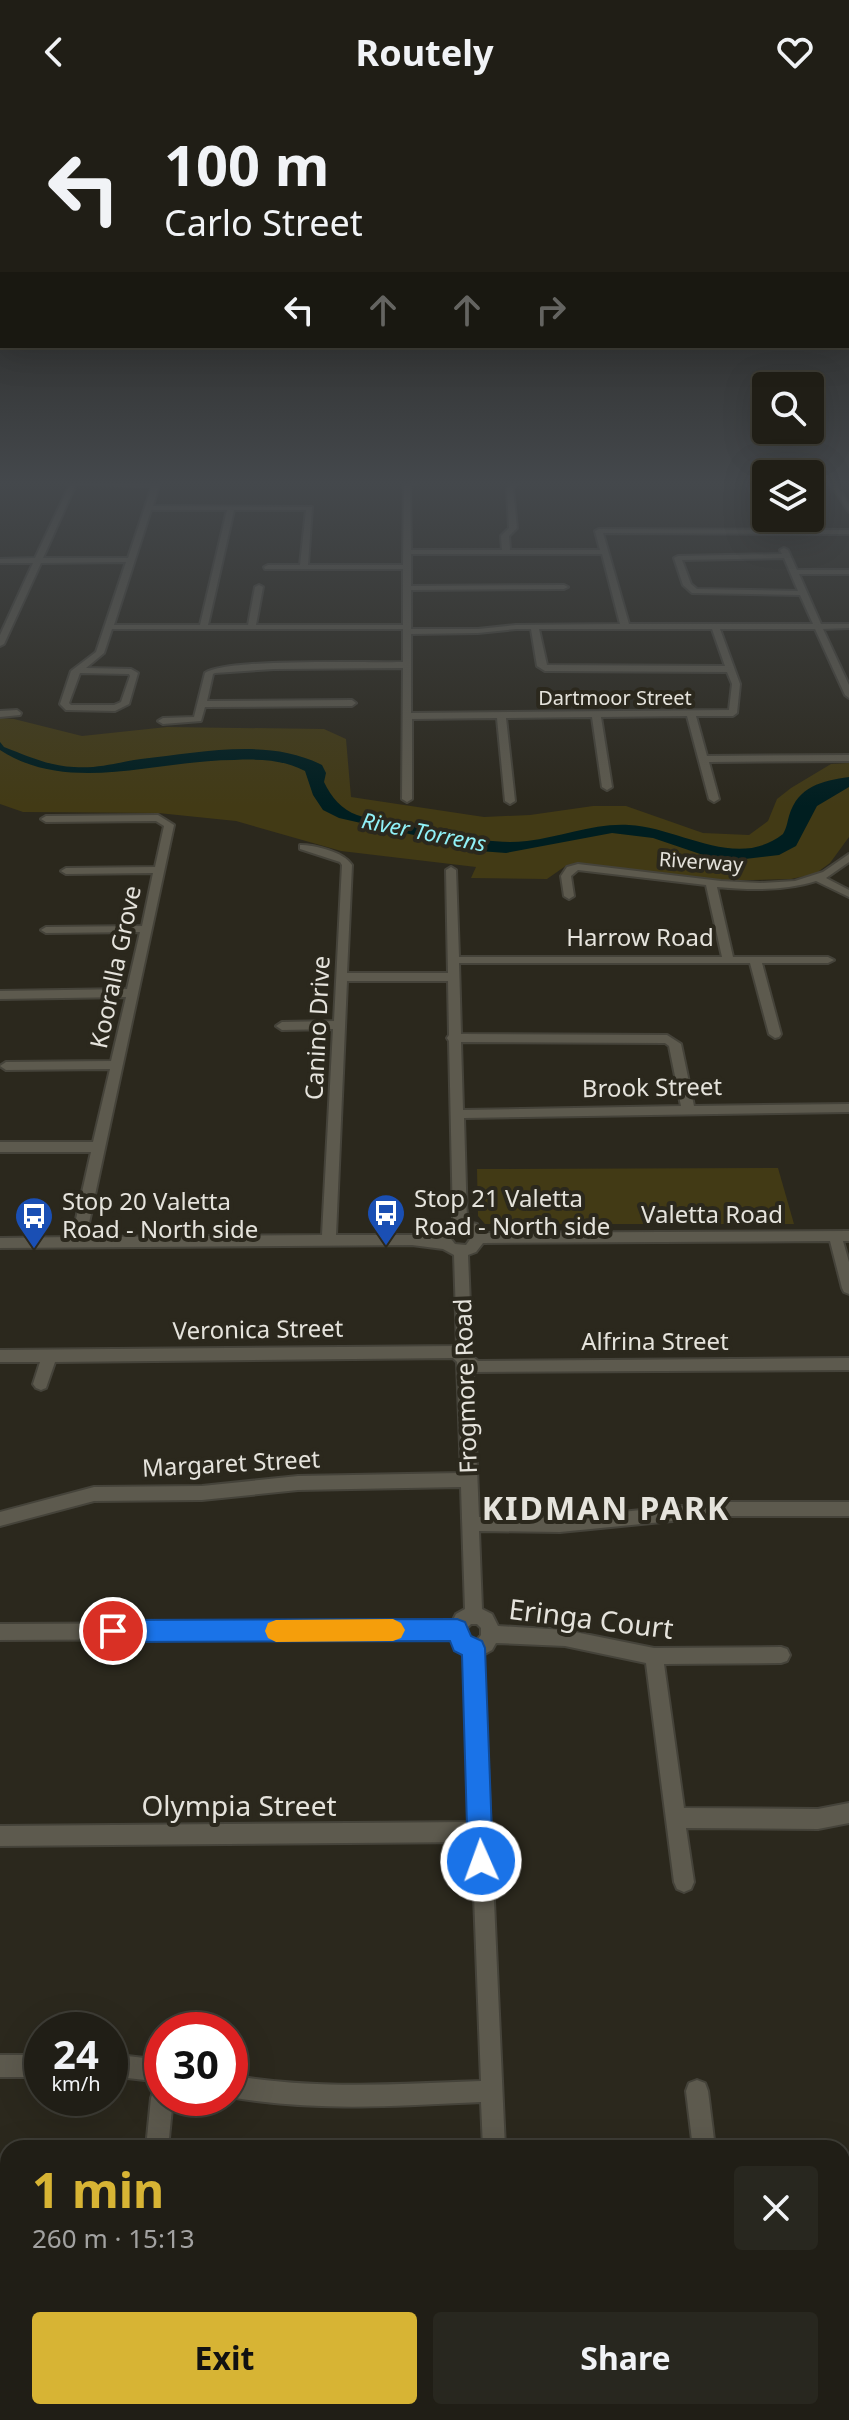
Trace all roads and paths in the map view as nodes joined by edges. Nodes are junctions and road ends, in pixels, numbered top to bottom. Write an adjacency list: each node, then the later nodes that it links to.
1 (25, 590): 19 (street)
2 (121, 590): 14 (street)
3 (212, 590): 15 (street)
4 (258, 590): 16 (street)
5 (407, 590): 18 (street)
6 (615, 590): 10 (street)
7 (694, 590): 9 (street)
8 (802, 590): 9 (street)
9 (803, 593): 12 (street)
10 (625, 626): 11 (street); 17 (street)
11 (715, 626): 12 (street); 21 (street, Dartmoor Street)
12 (818, 626): 13 (street); 23 (street)
13 (849, 626)
14 (109, 627): 15 (street); 22 (street)
15 (203, 627): 16 (street)
16 (252, 627): 18 (street)
17 (535, 627): 18 (street); 21 (street)
18 (406, 629): 20 (street)
19 (0, 644)
20 (406, 665): 25 (street); 29 (street)
21 (731, 669): 28 (street, Dartmoor Street)
22 (80, 670): 22 (street)
23 (849, 695)
24 (352, 703): 25 (street)
25 (203, 704): 32 (street)
26 (17, 713): 27 (street)
27 (0, 714)
28 (691, 715): 31 (street, Dartmoor Street); 34 (street)
29 (406, 716): 30 (street, Dartmoor Street); 36 (street)
30 (501, 716): 31 (street, Dartmoor Street); 38 (street)
31 (596, 716): 35 (street)
32 (163, 721)
33 (849, 758): 34 (street)
34 (703, 759): 37 (street)
35 (607, 787)
36 (407, 799)
37 (714, 799)
38 (510, 801)
39 (46, 819): 42 (street, Kooralla Grove)
40 (304, 847): 55 (street, Canino Drive)
41 (849, 857): 45 (street, Riverway)
42 (159, 870): 44 (street); 49 (street, Kooralla Grove)
43 (451, 870): 51 (street)
44 (66, 871)
45 (820, 879): 46 (street, Riverway); 47 (street)
46 (711, 885): 48 (street, Riverway); 52 (street)
47 (849, 894)
48 (569, 896)
49 (146, 929): 50 (street); 57 (street, Kooralla Grove)
50 (46, 930)
51 (452, 960): 52 (street, Harrow Road); 56 (street)
52 (728, 960): 53 (street, Harrow Road)
53 (755, 960): 54 (street, Harrow Road); 61 (street)
54 (828, 960)
55 (342, 977): 56 (street); 59 (street, Canino Drive)
56 (452, 977): 62 (street)
57 (132, 993): 58 (street); 63 (street, Kooralla Grove)
58 (0, 995)
59 (340, 1025): 60 (street); 74 (street, Canino Drive)
60 (282, 1026)
61 (775, 1034)
62 (453, 1038): 66 (street); 67 (street)
63 (117, 1065): 64 (street); 69 (street, Kooralla Grove)
64 (6, 1066)
65 (849, 1108): 66 (street, Brook Street)
66 (688, 1109): 67 (street, Brook Street)
67 (456, 1114): 70 (street)
68 (0, 1147): 69 (street)
69 (99, 1147): 75 (street, Kooralla Grove)
70 (460, 1225): 72 (street); 73 (street)
71 (842, 1236): 72 (street, Valetta Road); 78 (street)
72 (478, 1238): 77 (street)
73 (445, 1240): 74 (street); 77 (street)
74 (329, 1241): 75 (street)
75 (78, 1242): 76 (street)
76 (0, 1243)
77 (461, 1251): 81 (street, Frogmore Road)
78 (849, 1288)
79 (0, 1356): 80 (street, Veronica Street)
80 (49, 1356): 81 (street, Veronica Street); 83 (street)
81 (465, 1359): 82 (street, Alfrina Street); 84 (street, Frogmore Road)
82 (849, 1364)
83 (41, 1384)
84 (469, 1480): 86 (street, Margaret Street); 87 (street, Frogmore Road)
85 (849, 1509): 87 (street)
86 (0, 1519)
87 (470, 1524): 88 (street, Frogmore Road)
88 (474, 1616): 89 (street); 91 (street)
89 (457, 1630): 90 (street); 92 (street)
90 (0, 1632)
91 (492, 1634): 92 (street); 94 (street, Eringa Court)
92 (474, 1648): 97 (street)
93 (781, 1655): 94 (street, Eringa Court)
94 (654, 1656): 96 (street)
95 (849, 1814): 96 (street)
96 (676, 1818): 99 (street)
97 (479, 1832): 98 (street, Olympia Street); 103 (street)
98 (0, 1836)
99 (684, 1882)
100 (0, 2066): 101 (street)
101 (24, 2066)
102 (248, 2089): 103 (street)
103 (491, 2091): 107 (street)
104 (697, 2091): 108 (street)
105 (160, 2116): 106 (street)
106 (158, 2140)
107 (494, 2140)
108 (703, 2140)

